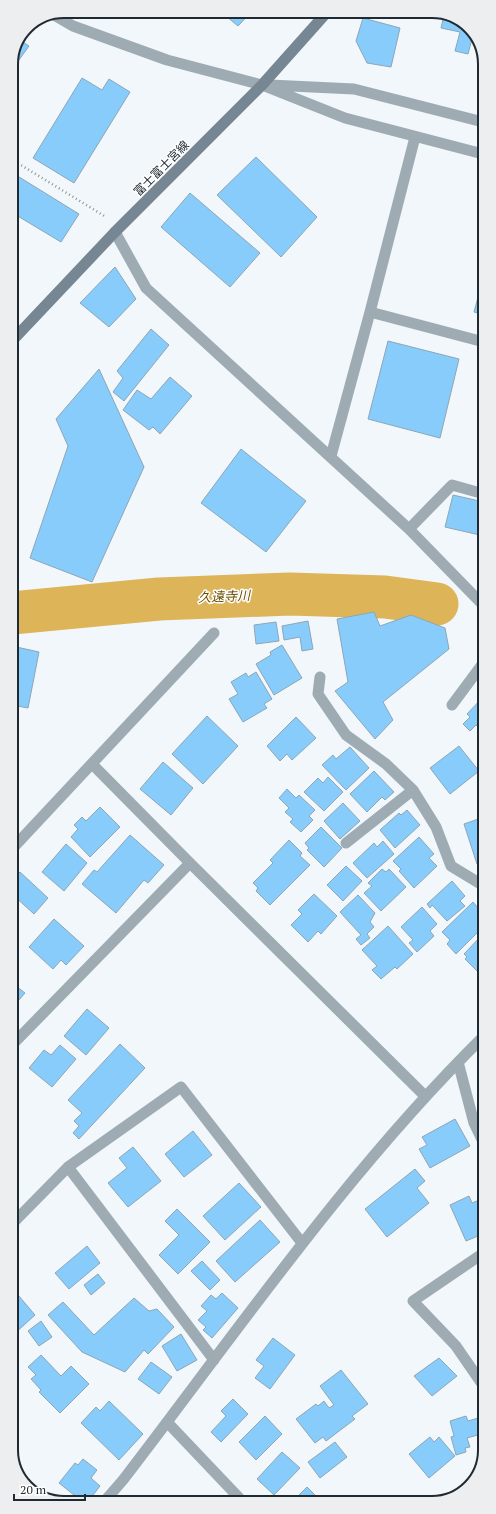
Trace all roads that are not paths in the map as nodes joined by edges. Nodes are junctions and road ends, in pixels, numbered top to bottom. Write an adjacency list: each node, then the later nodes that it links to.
1 (60, 18): 3 (street)
2 (322, 18): 3 (main road, 富士富士宮線)
3 (262, 85): 4 (street); 5 (street); 7 (main road, 富士富士宮線)
4 (478, 121)
5 (415, 137): 6 (street); 8 (street)
6 (478, 153)
7 (115, 232): 9 (main road, 富士富士宮線); 11 (street)
8 (370, 312): 10 (street); 11 (street)
9 (18, 335)
10 (478, 340)
11 (330, 456): 13 (street)
12 (478, 492): 13 (street)
13 (409, 529): 14 (street)
14 (478, 600)
15 (214, 633): 19 (street)
16 (478, 670): 18 (street)
17 (320, 677): 20 (street)
18 (452, 705)
19 (92, 764): 21 (street); 23 (street)
20 (412, 790): 22 (street); 24 (street)
21 (18, 843)
22 (346, 843)
23 (190, 863): 25 (street); 28 (street)
24 (478, 882)
25 (18, 1039)
26 (478, 1042): 27 (street)
27 (458, 1062): 28 (street); 29 (street)
28 (426, 1096): 32 (street)
29 (478, 1131)
30 (68, 1167): 31 (street); 32 (street); 34 (street)
31 (18, 1218)
32 (302, 1243): 34 (street)
33 (478, 1257): 35 (street)
34 (214, 1360): 36 (street)
35 (478, 1378)
36 (167, 1422): 37 (street); 38 (street)
37 (109, 1496)
38 (237, 1496)

